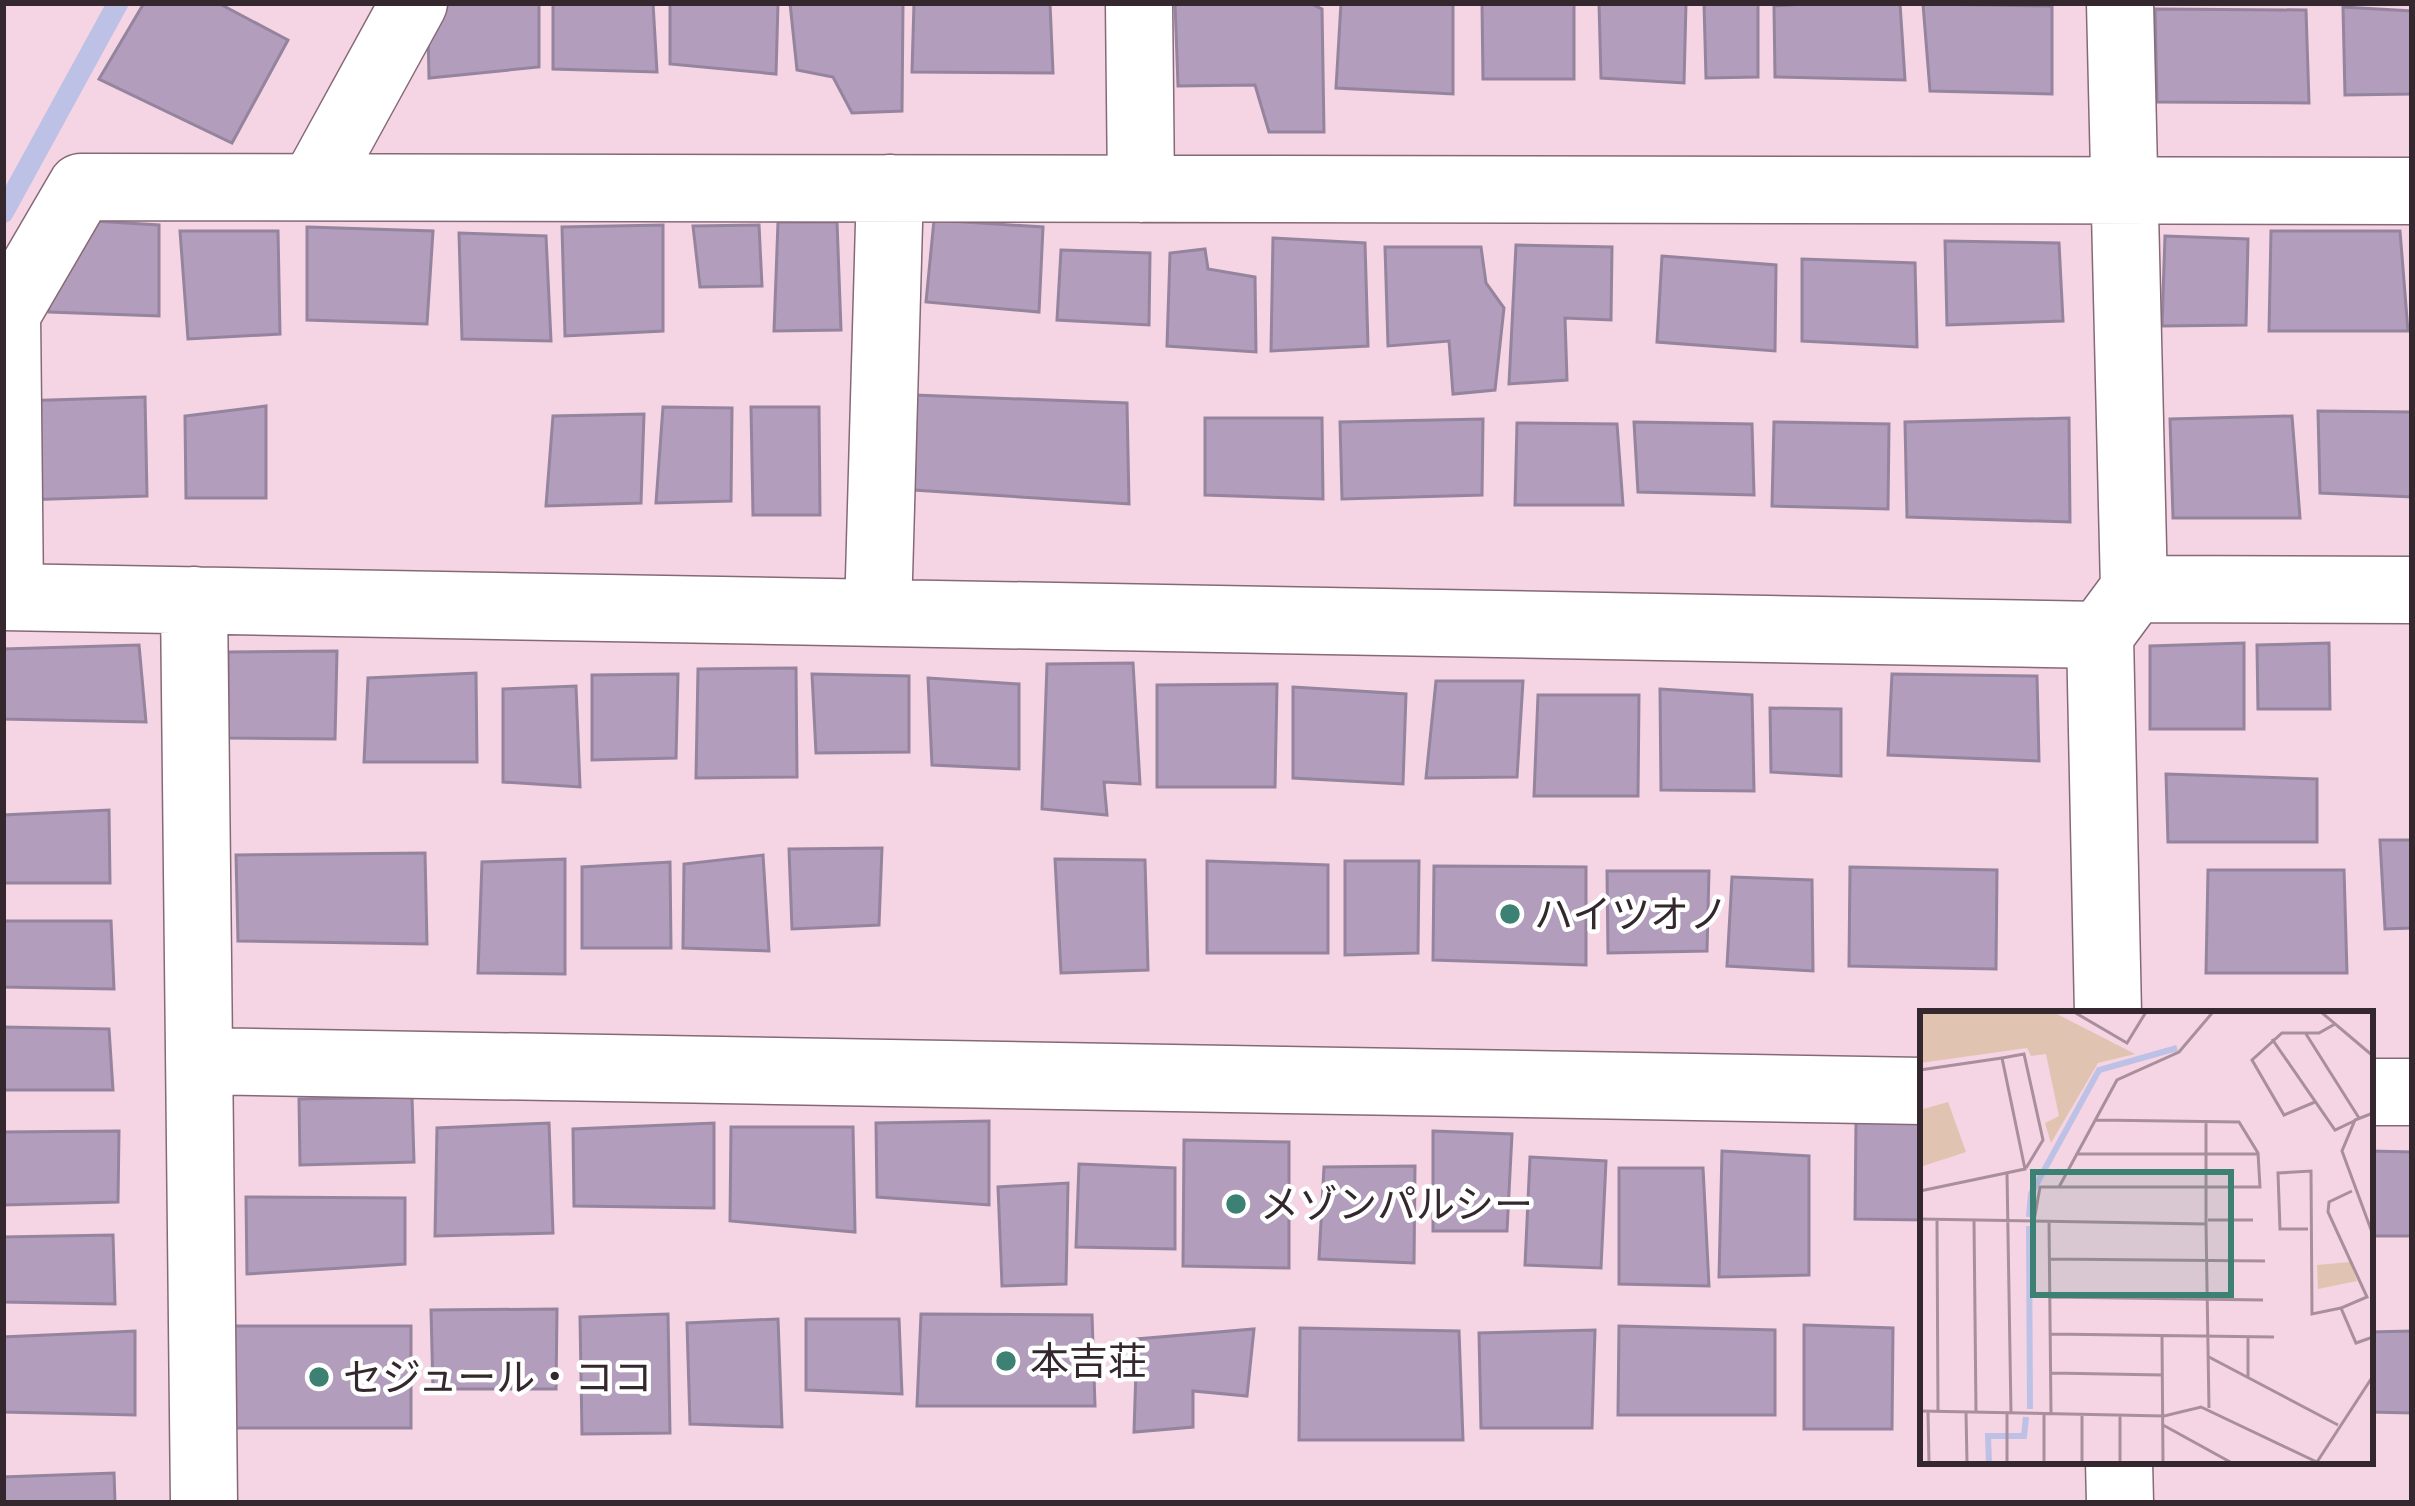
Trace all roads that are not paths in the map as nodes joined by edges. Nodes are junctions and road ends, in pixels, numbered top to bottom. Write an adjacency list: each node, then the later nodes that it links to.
1 (414, 3): 4 (street)
2 (1139, 3): 6 (street)
3 (2120, 3): 7 (street)
4 (314, 187): 5 (street); 10 (street)
5 (890, 188): 6 (street); 13 (street)
6 (1141, 189): 7 (street)
7 (2125, 190): 8 (street); 12 (street)
8 (2412, 191)
9 (2412, 590): 12 (street)
10 (7, 597): 11 (street)
11 (194, 601): 13 (street); 15 (street)
12 (2117, 612): 13 (street); 14 (street)
13 (878, 613)
14 (2108, 1011)
15 (200, 1061): 16 (street); 20 (street)
16 (1920, 1090)
17 (2412, 1092): 18 (street)
18 (2373, 1093)
19 (2119, 1464): 21 (street)
20 (204, 1503)
21 (2120, 1503)

